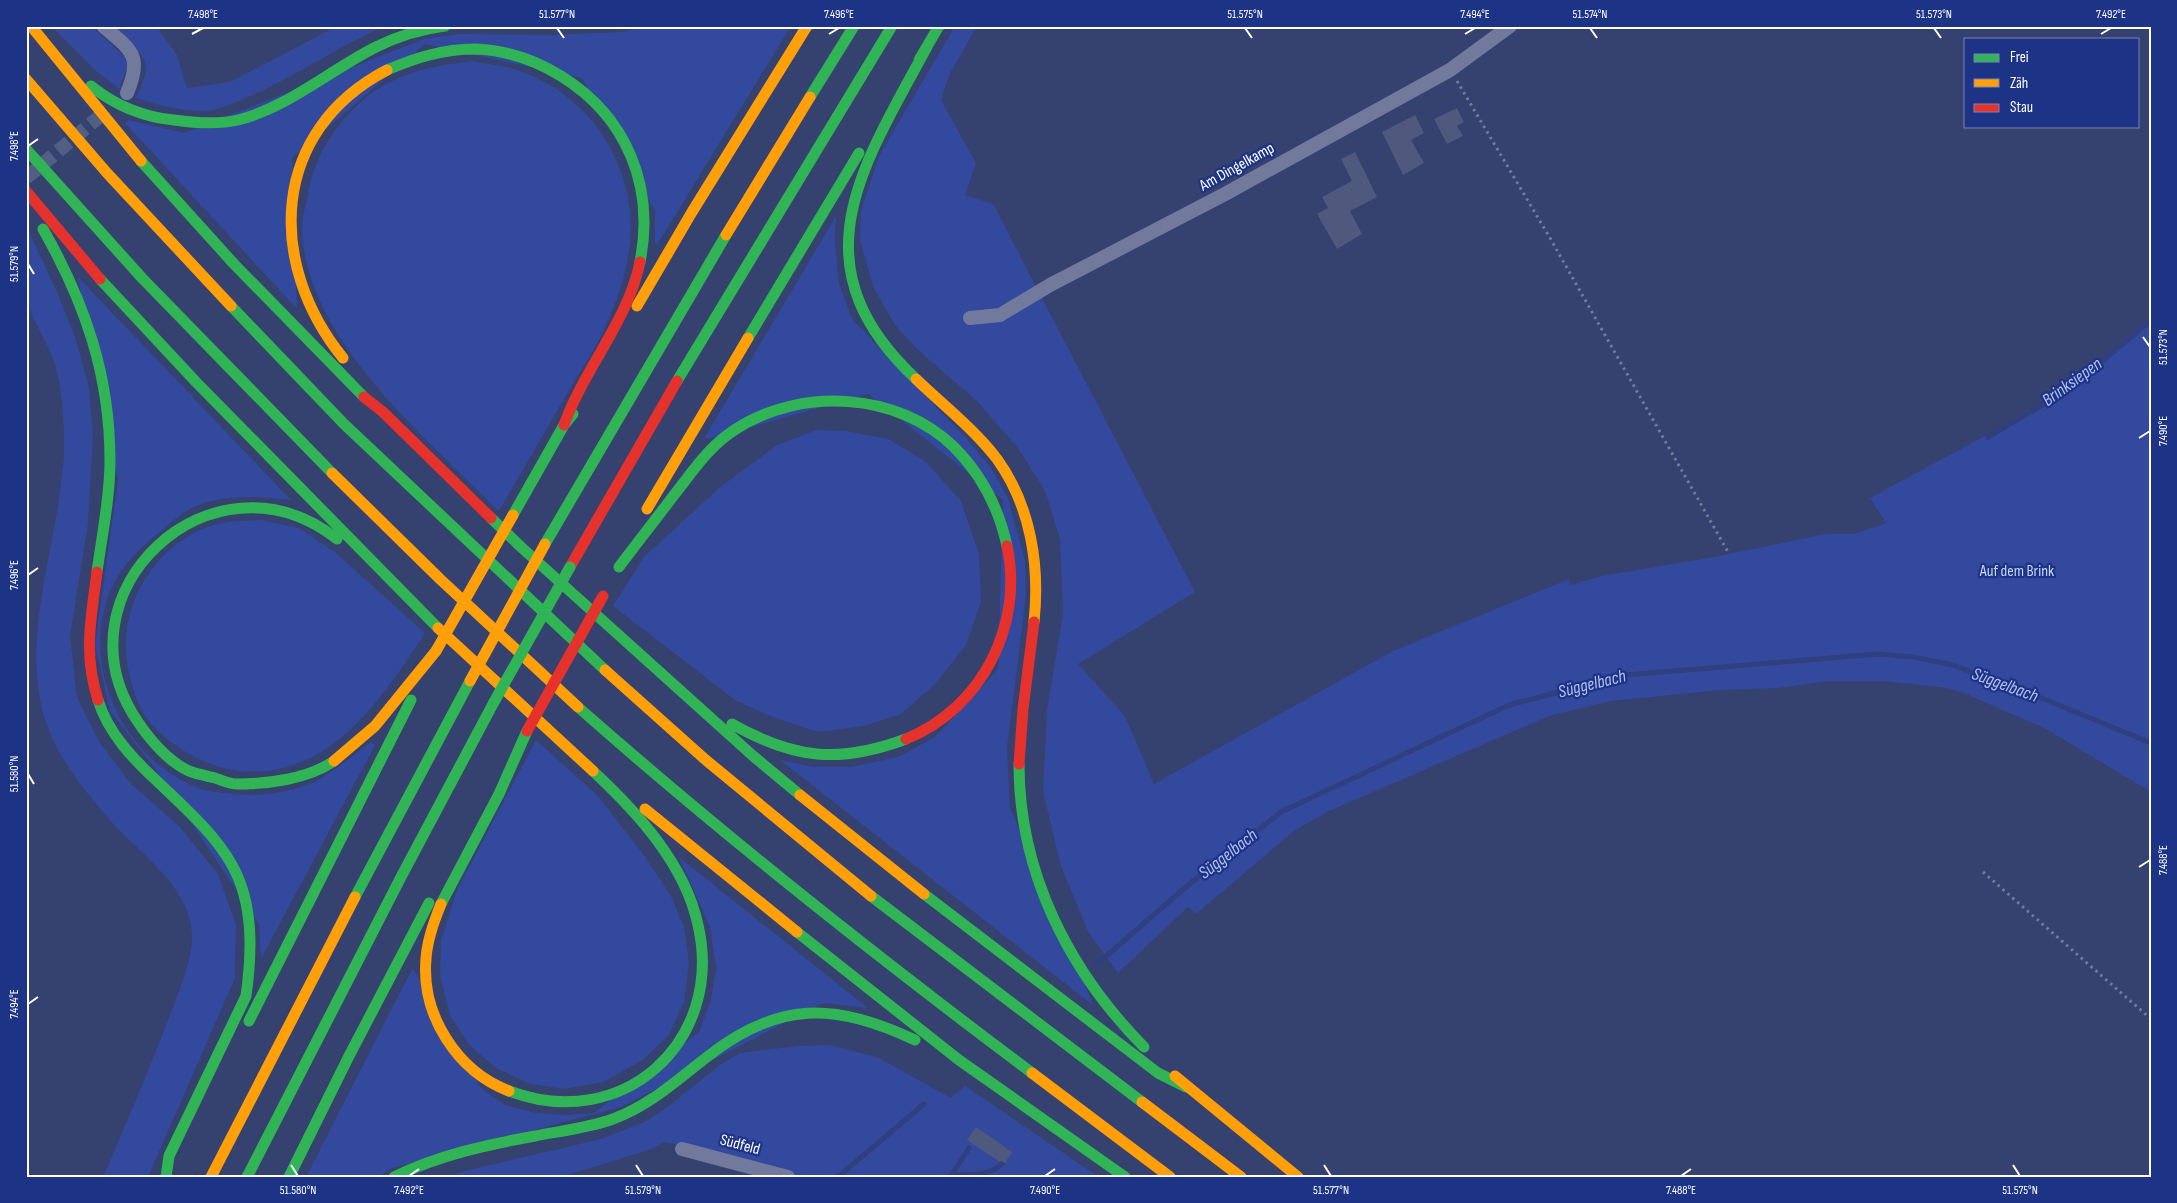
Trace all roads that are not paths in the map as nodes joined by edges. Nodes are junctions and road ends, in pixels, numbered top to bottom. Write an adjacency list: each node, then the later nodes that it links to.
1 (31, 26): 3 (highway); 16 (highway)
2 (103, 26): 11 (street)
3 (445, 26)
4 (807, 26): 17 (highway)
5 (854, 26): 30 (highway, bridge)
6 (892, 26): 31 (highway, bridge)
7 (939, 26): 9 (highway)
8 (1510, 26): 15 (street, Am Dingelkamp)
9 (927, 48): 21 (highway); 26 (highway)
10 (26, 79): 37 (highway)
11 (127, 93)
12 (26, 149): 36 (highway)
13 (26, 191): 19 (highway)
14 (26, 201): 29 (highway)
15 (970, 318)
16 (383, 412): 17 (highway); 21 (highway)
17 (564, 426): 20 (highway, bridge)
18 (605, 593): 22 (highway, bridge)
19 (404, 595): 20 (highway); 23 (highway)
20 (436, 651): 24 (highway)
21 (666, 678): 26 (highway)
22 (527, 731): 23 (highway); 32 (highway)
23 (587, 765): 25 (highway)
24 (242, 1034)
25 (960, 1060): 33 (highway); 35 (highway)
26 (1186, 1087): 38 (highway)
27 (206, 1105): 29 (highway)
28 (682, 1149): 34 (street, Südfeld)
29 (167, 1177)
30 (212, 1177)
31 (247, 1177)
32 (290, 1177)
33 (394, 1177)
34 (788, 1177)
35 (1125, 1177)
36 (1170, 1177)
37 (1241, 1177)
38 (1298, 1177)

